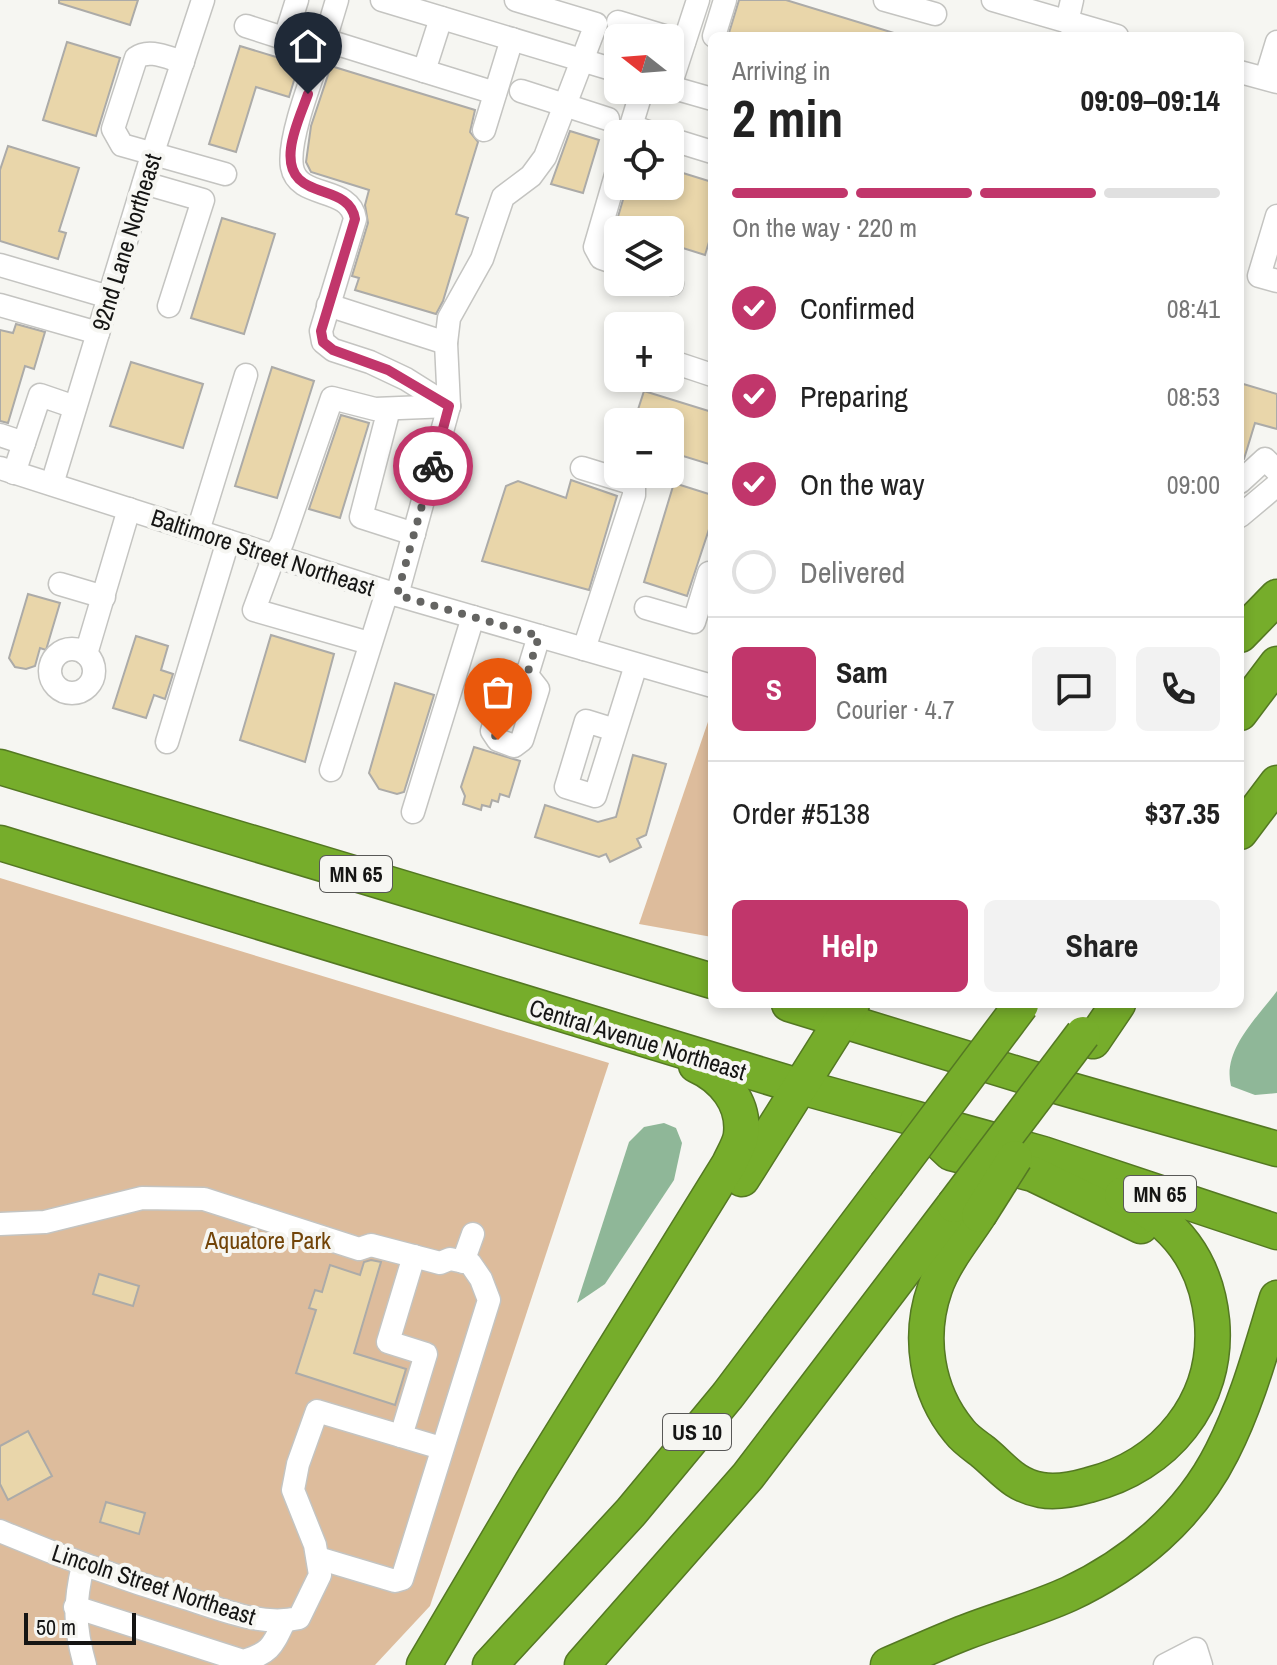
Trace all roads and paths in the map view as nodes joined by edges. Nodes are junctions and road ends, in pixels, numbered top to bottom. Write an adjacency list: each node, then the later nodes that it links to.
1 (203, 0): 23 (street, 92nd Lane Northeast)
2 (297, 0): 19 (street)
3 (337, 0): 19 (street)
4 (514, 0): 18 (street); 22 (street)
5 (698, 0): 20 (street)
6 (725, 0): 16 (street)
7 (885, 0): 10 (street)
8 (993, 0): 12 (street)
9 (389, 1): 11 (street)
10 (934, 17)
11 (441, 18): 18 (street); 25 (street)
12 (1073, 21): 17 (street)
13 (618, 22): 14 (street)
14 (625, 24)
15 (246, 26): 19 (street)
16 (715, 32)
17 (1105, 32)
18 (507, 38): 22 (street); 30 (street)
19 (304, 41): 25 (street); 47 (street)
20 (684, 42)
21 (1277, 42): 27 (street)
22 (584, 61): 24 (street); 32 (street)
23 (183, 62): 37 (street, 92nd Lane Northeast); 37 (street)
24 (604, 67)
25 (424, 71): 30 (street)
26 (1244, 73): 27 (street)
27 (1272, 80)
28 (684, 90): 31 (street)
29 (521, 91): 32 (street)
30 (495, 93): 34 (street)
31 (708, 95)
32 (564, 104): 33 (street); 50 (street)
33 (608, 119)
34 (484, 130)
35 (684, 143): 36 (street)
36 (708, 151)
37 (153, 154): 38 (street); 39 (street, 92nd Lane Northeast)
38 (225, 174)
39 (144, 183): 45 (street, 92nd Lane Northeast); 48 (street)
40 (604, 216): 42 (street)
41 (1277, 216): 44 (street)
42 (604, 259)
43 (0, 265): 45 (street)
44 (1277, 281)
45 (109, 297): 49 (street, 92nd Lane Northeast)
46 (0, 305): 49 (street)
47 (328, 305): 50 (street); 54 (street)
48 (169, 306)
49 (98, 333): 55 (street, 92nd Lane Northeast)
50 (446, 343): 54 (street)
51 (684, 366): 52 (street)
52 (708, 374)
53 (246, 375): 67 (street)
54 (449, 406): 56 (street); 68 (street)
55 (75, 407): 58 (street); 63 (street, 92nd Lane Northeast)
56 (389, 409): 68 (street); 70 (street)
57 (0, 435): 58 (street)
58 (24, 443): 60 (street)
59 (582, 468): 81 (street)
60 (7, 470): 63 (street, Baltimore Street Northeast)
61 (1277, 471): 62 (street)
62 (1244, 478)
63 (52, 484): 65 (street, Baltimore Street Northeast)
64 (1277, 485): 66 (street)
65 (129, 509): 67 (street, Baltimore Street Northeast); 74 (street)
66 (1244, 512)
67 (198, 531): 69 (street, Baltimore Street Northeast)
68 (414, 534): 73 (street)
69 (228, 541): 70 (street, Baltimore Street Northeast); 89 (street)
70 (274, 556): 73 (street, Baltimore Street Northeast); 80 (street)
71 (708, 576): 76 (street)
72 (60, 584): 74 (street)
73 (392, 594): 77 (street, Baltimore Street Northeast); 80 (street)
74 (104, 597): 82 (street)
75 (1277, 597): 78 (highway)
76 (646, 608)
77 (473, 617): 79 (street, Baltimore Street Northeast); 93 (street)
78 (1244, 631)
79 (539, 636): 81 (street, Baltimore Street Northeast); 85 (street)
80 (369, 643): 91 (street)
81 (584, 649): 84 (street, Baltimore Street Northeast)
82 (86, 654)
83 (1277, 664): 87 (highway)
84 (636, 665): 86 (street, Baltimore Street Northeast); 88 (street)
85 (527, 675)
86 (708, 685)
87 (1244, 708)
88 (615, 730)
89 (167, 742)
90 (0, 767): 96 (highway, MN 65)
91 (331, 770)
92 (1277, 783): 94 (highway)
93 (413, 812)
94 (1244, 827)
95 (0, 843): 104 (highway, Central Avenue Northeast / MN 65)
96 (453, 904): 97 (highway); 98 (highway, MN 65)
97 (708, 955)
98 (708, 980)
99 (818, 1008): 103 (highway)
100 (1019, 1008): 128 (highway, US 10, bridge)
101 (1105, 1008): 105 (highway, US 10)
102 (1114, 1008): 105 (highway)
103 (847, 1012): 106 (highway); 108 (highway)
104 (626, 1035): 106 (highway, Central Avenue Northeast / MN 65); 126 (highway)
105 (1088, 1037): 110 (highway, US 10, bridge)
106 (798, 1086): 107 (highway, Central Avenue Northeast / MN 65); 127 (highway)
107 (914, 1118): 109 (highway, Central Avenue Northeast / MN 65); 119 (highway)
108 (1277, 1149)
109 (1043, 1154): 112 (highway, Central Avenue Northeast / MN 65); 119 (highway)
110 (966, 1210): 119 (highway); 129 (highway, US 10)
111 (0, 1224): 114 (street)
112 (1277, 1232)
113 (473, 1234): 115 (street)
114 (414, 1256): 115 (street); 117 (street)
115 (463, 1262): 118 (street)
116 (1277, 1298): 130 (highway)
117 (401, 1436): 118 (street); 121 (street)
118 (441, 1448): 121 (street)
119 (1000, 1465)
120 (0, 1531): 122 (street, Lincoln Street Northeast)
121 (318, 1558): 124 (street, Lincoln Street Northeast)
122 (83, 1565): 123 (street); 124 (street, Lincoln Street Northeast)
123 (75, 1607): 124 (street); 125 (street)
124 (284, 1622)
125 (85, 1665)
126 (424, 1665)
127 (432, 1665)
128 (490, 1665)
129 (582, 1665)
130 (888, 1665)
131 (1165, 1665): 132 (street)
132 (1201, 1665)

